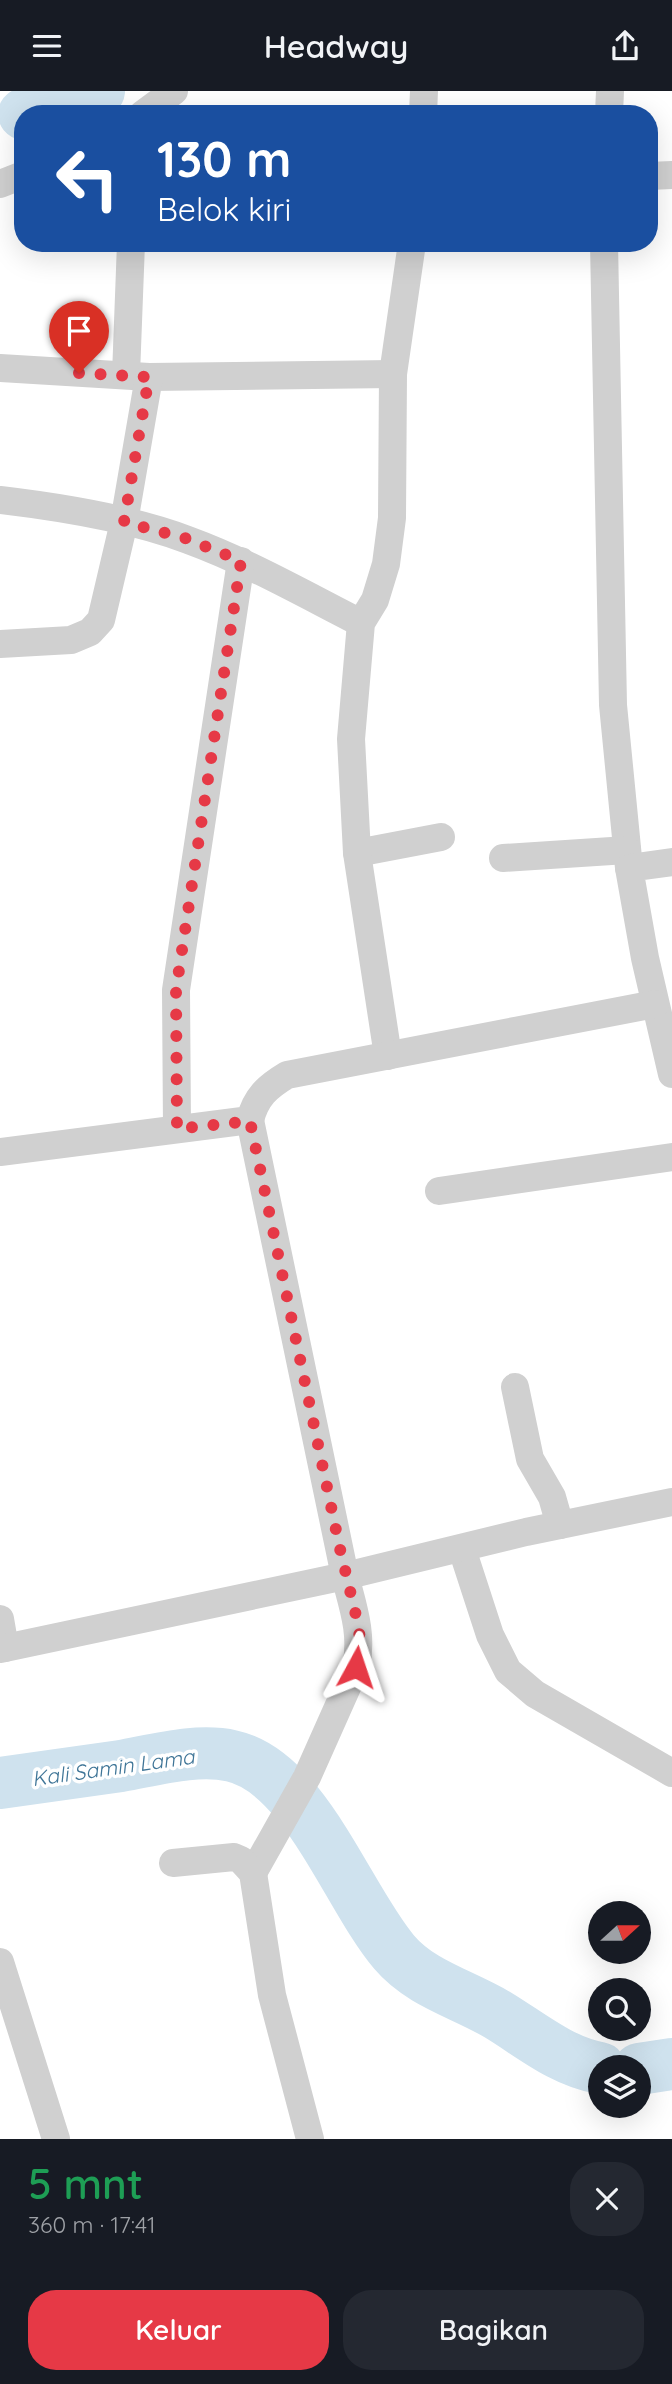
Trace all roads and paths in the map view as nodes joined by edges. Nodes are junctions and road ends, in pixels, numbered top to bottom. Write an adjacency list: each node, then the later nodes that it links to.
1 (174, 91): 2 (street)
2 (155, 105)
3 (131, 252): 8 (street)
4 (411, 252): 7 (street)
5 (604, 252): 17 (street)
6 (0, 368): 8 (street)
7 (393, 374): 8 (street); 12 (street)
8 (138, 376): 10 (street)
9 (0, 500): 10 (street)
10 (124, 522): 11 (street); 13 (street)
11 (241, 561): 12 (street); 23 (street)
12 (361, 623): 15 (street)
13 (0, 644)
14 (441, 837): 15 (street)
15 (357, 853): 20 (street)
16 (503, 858): 17 (street)
17 (628, 859): 18 (street); 19 (street)
18 (672, 862)
19 (655, 1004): 20 (street); 21 (street)
20 (388, 1056): 22 (street)
21 (672, 1074)
22 (250, 1121): 23 (street); 31 (street)
23 (177, 1129): 24 (street)
24 (0, 1152)
25 (672, 1157): 26 (street)
26 (439, 1191)
27 (515, 1387): 29 (street)
28 (672, 1501): 29 (street)
29 (560, 1525): 30 (street)
30 (462, 1549): 31 (street); 34 (street)
31 (345, 1576): 33 (street); 36 (street)
32 (0, 1619): 33 (street)
33 (2, 1648)
34 (672, 1773)
35 (173, 1863): 36 (street)
36 (253, 1873): 39 (street)
37 (0, 1962): 38 (street)
38 (56, 2139)
39 (310, 2139)

